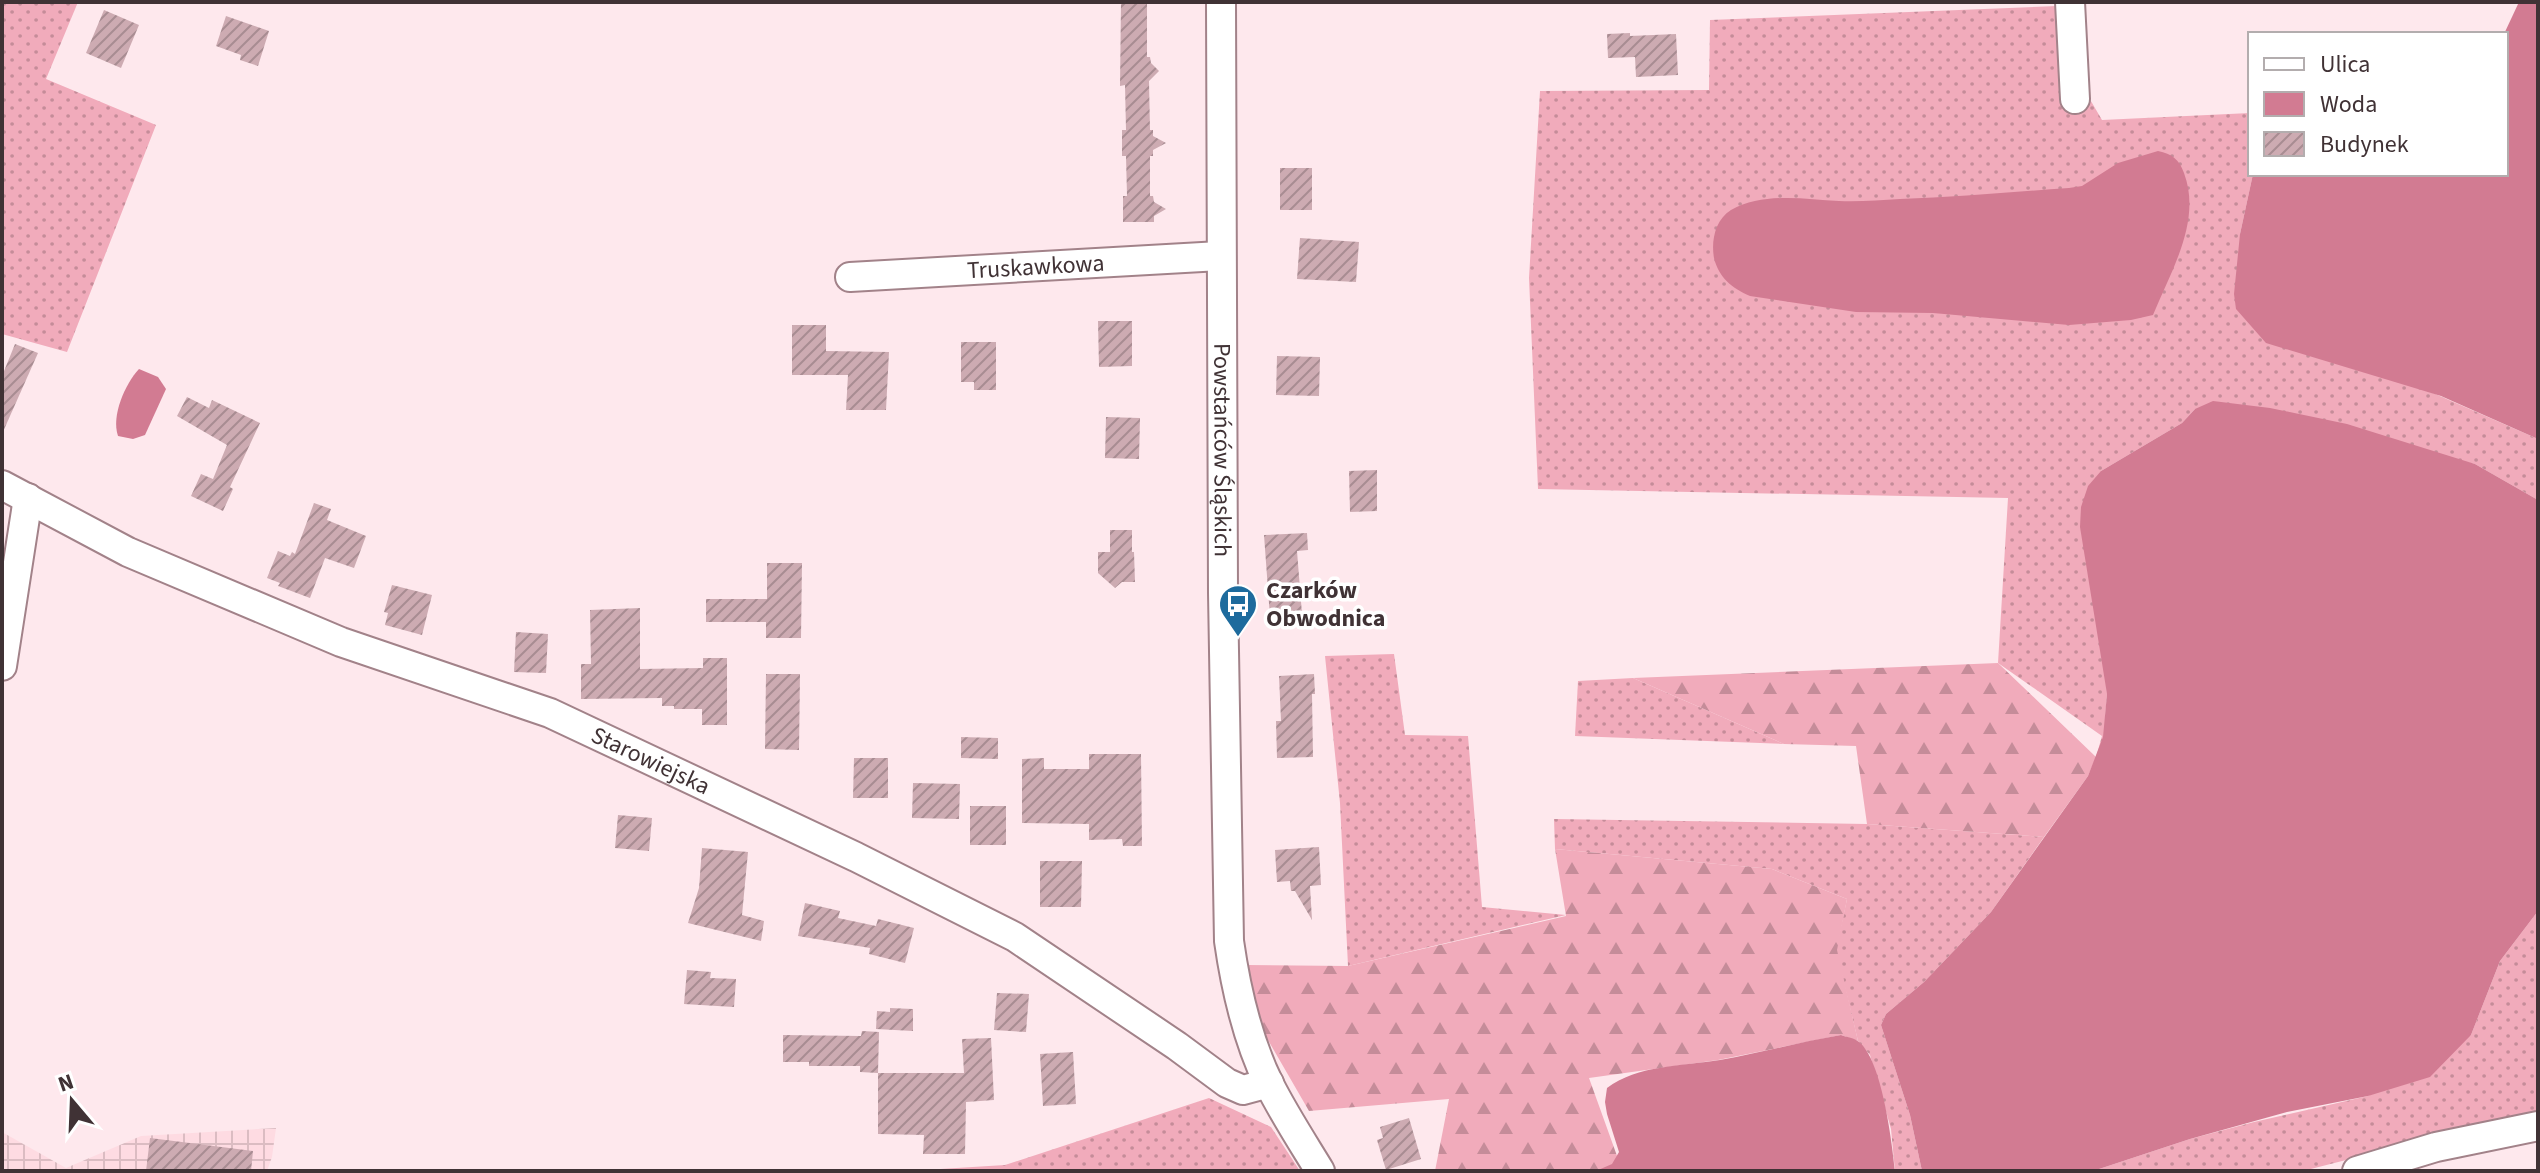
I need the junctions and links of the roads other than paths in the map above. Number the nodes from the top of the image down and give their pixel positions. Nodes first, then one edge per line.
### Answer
1 (1221, 2) edge
2 (2070, 2) edge
3 (2075, 99) dead end
4 (1220, 256) junction
5 (850, 277) dead end
6 (2, 485) edge
7 (28, 498) junction
8 (2, 666) edge
9 (1269, 1083) junction
10 (2538, 1126) edge
11 (1320, 1171) edge
12 (2357, 1171) edge

1 - 4 street, Powstańców Śląskich
2 - 3 street
4 - 5 street, Truskawkowa
4 - 9 street, Powstańców Śląskich
6 - 7 street, Starowiejska
7 - 8 street
7 - 9 street, Starowiejska
9 - 11 street, Powstańców Śląskich
10 - 12 street

